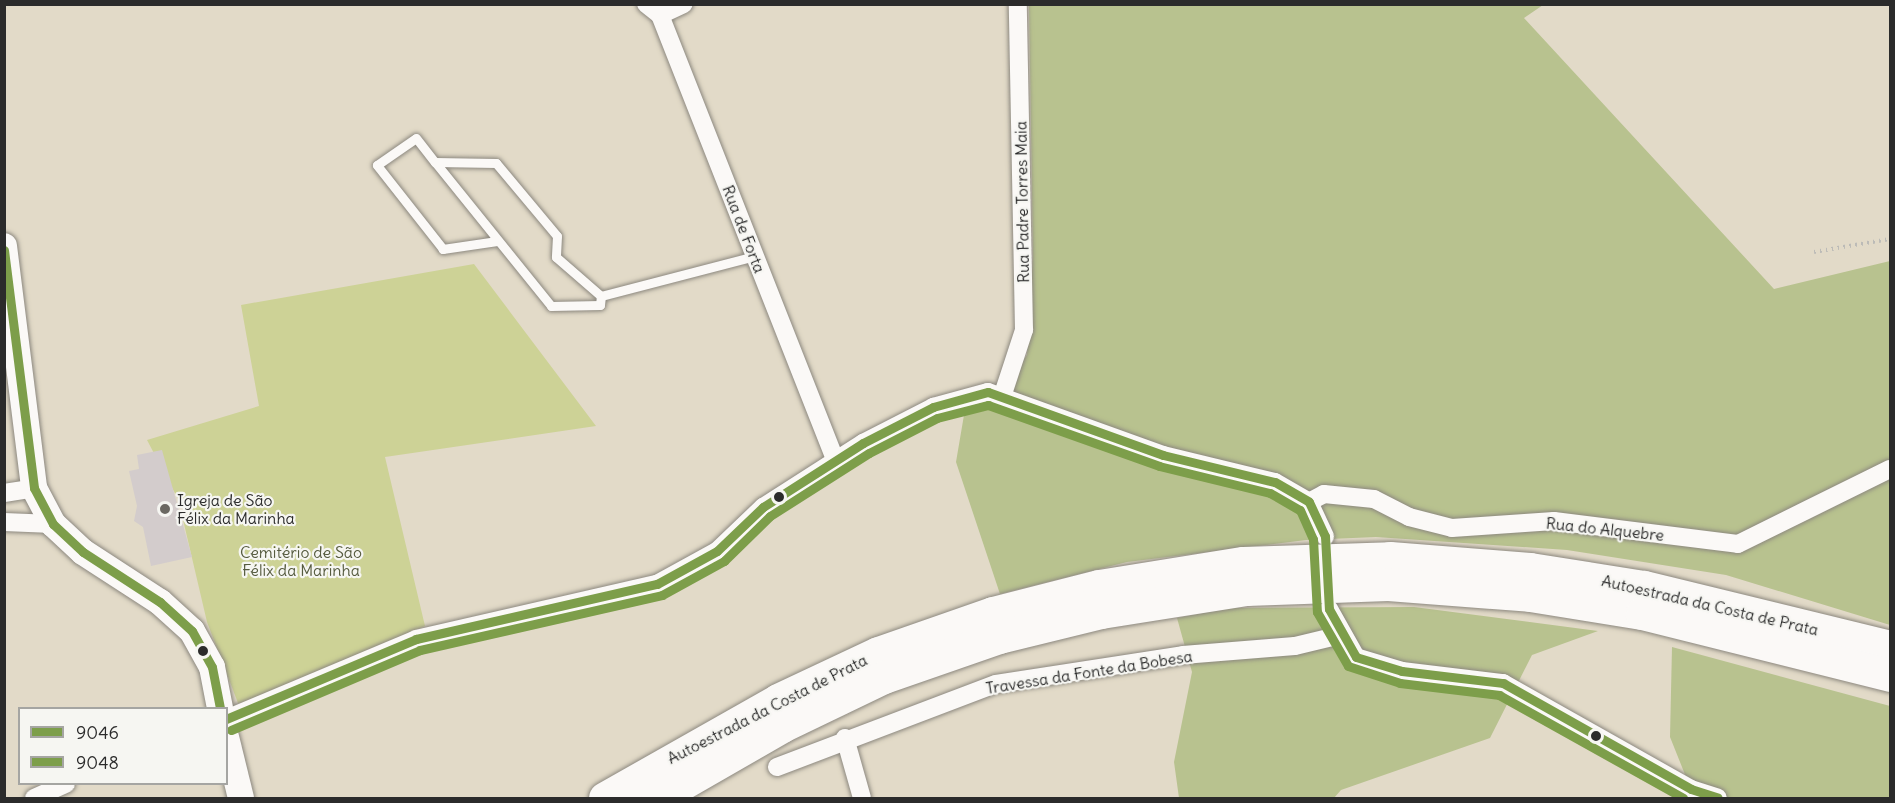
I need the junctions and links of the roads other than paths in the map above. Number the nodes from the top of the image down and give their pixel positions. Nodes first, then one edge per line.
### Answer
1 (684, 4) edge
2 (1018, 4) edge
3 (653, 10) edge
4 (435, 162) junction
5 (497, 241) junction
6 (4, 246) edge
7 (755, 256) junction
8 (601, 296) junction
9 (1002, 397) junction
10 (835, 459) junction
11 (1890, 469) edge
12 (34, 488) junction
13 (4, 493) edge
14 (1309, 502) junction
15 (4, 522) edge
16 (53, 524) junction
17 (1325, 536) dead end
18 (1329, 609) dead end
19 (1341, 635) junction
20 (1890, 647) edge
21 (1890, 675) edge
22 (220, 707) edge
23 (228, 718) edge
24 (845, 738) junction
25 (228, 745) edge
26 (777, 767) dead end
27 (62, 785) edge
28 (34, 798) edge
29 (241, 798) edge
30 (605, 798) edge
31 (657, 798) edge
32 (862, 798) edge
33 (1718, 798) edge

1 - 3 street
2 - 9 street, Rua Padre Torres Maia
3 - 7 street, Rua de Forta
4 - 5 lane
4 - 5 lane
4 - 8 lane
5 - 8 lane
6 - 12 main road
7 - 8 lane
7 - 10 street, Rua de Forta
9 - 10 street
9 - 14 street
10 - 23 street
11 - 14 street, Rua do Alquebre
12 - 13 street
12 - 16 main road
14 - 17 street
15 - 16 street
16 - 22 main road
18 - 19 street
19 - 24 street, Travessa da Fonte da Bobesa
19 - 33 street
20 - 30 highway, Autoestrada da Costa de Prata
21 - 31 highway, Autoestrada da Costa de Prata
24 - 26 street, Travessa da Fonte da Bobesa
24 - 32 street
25 - 29 main road
27 - 28 street

